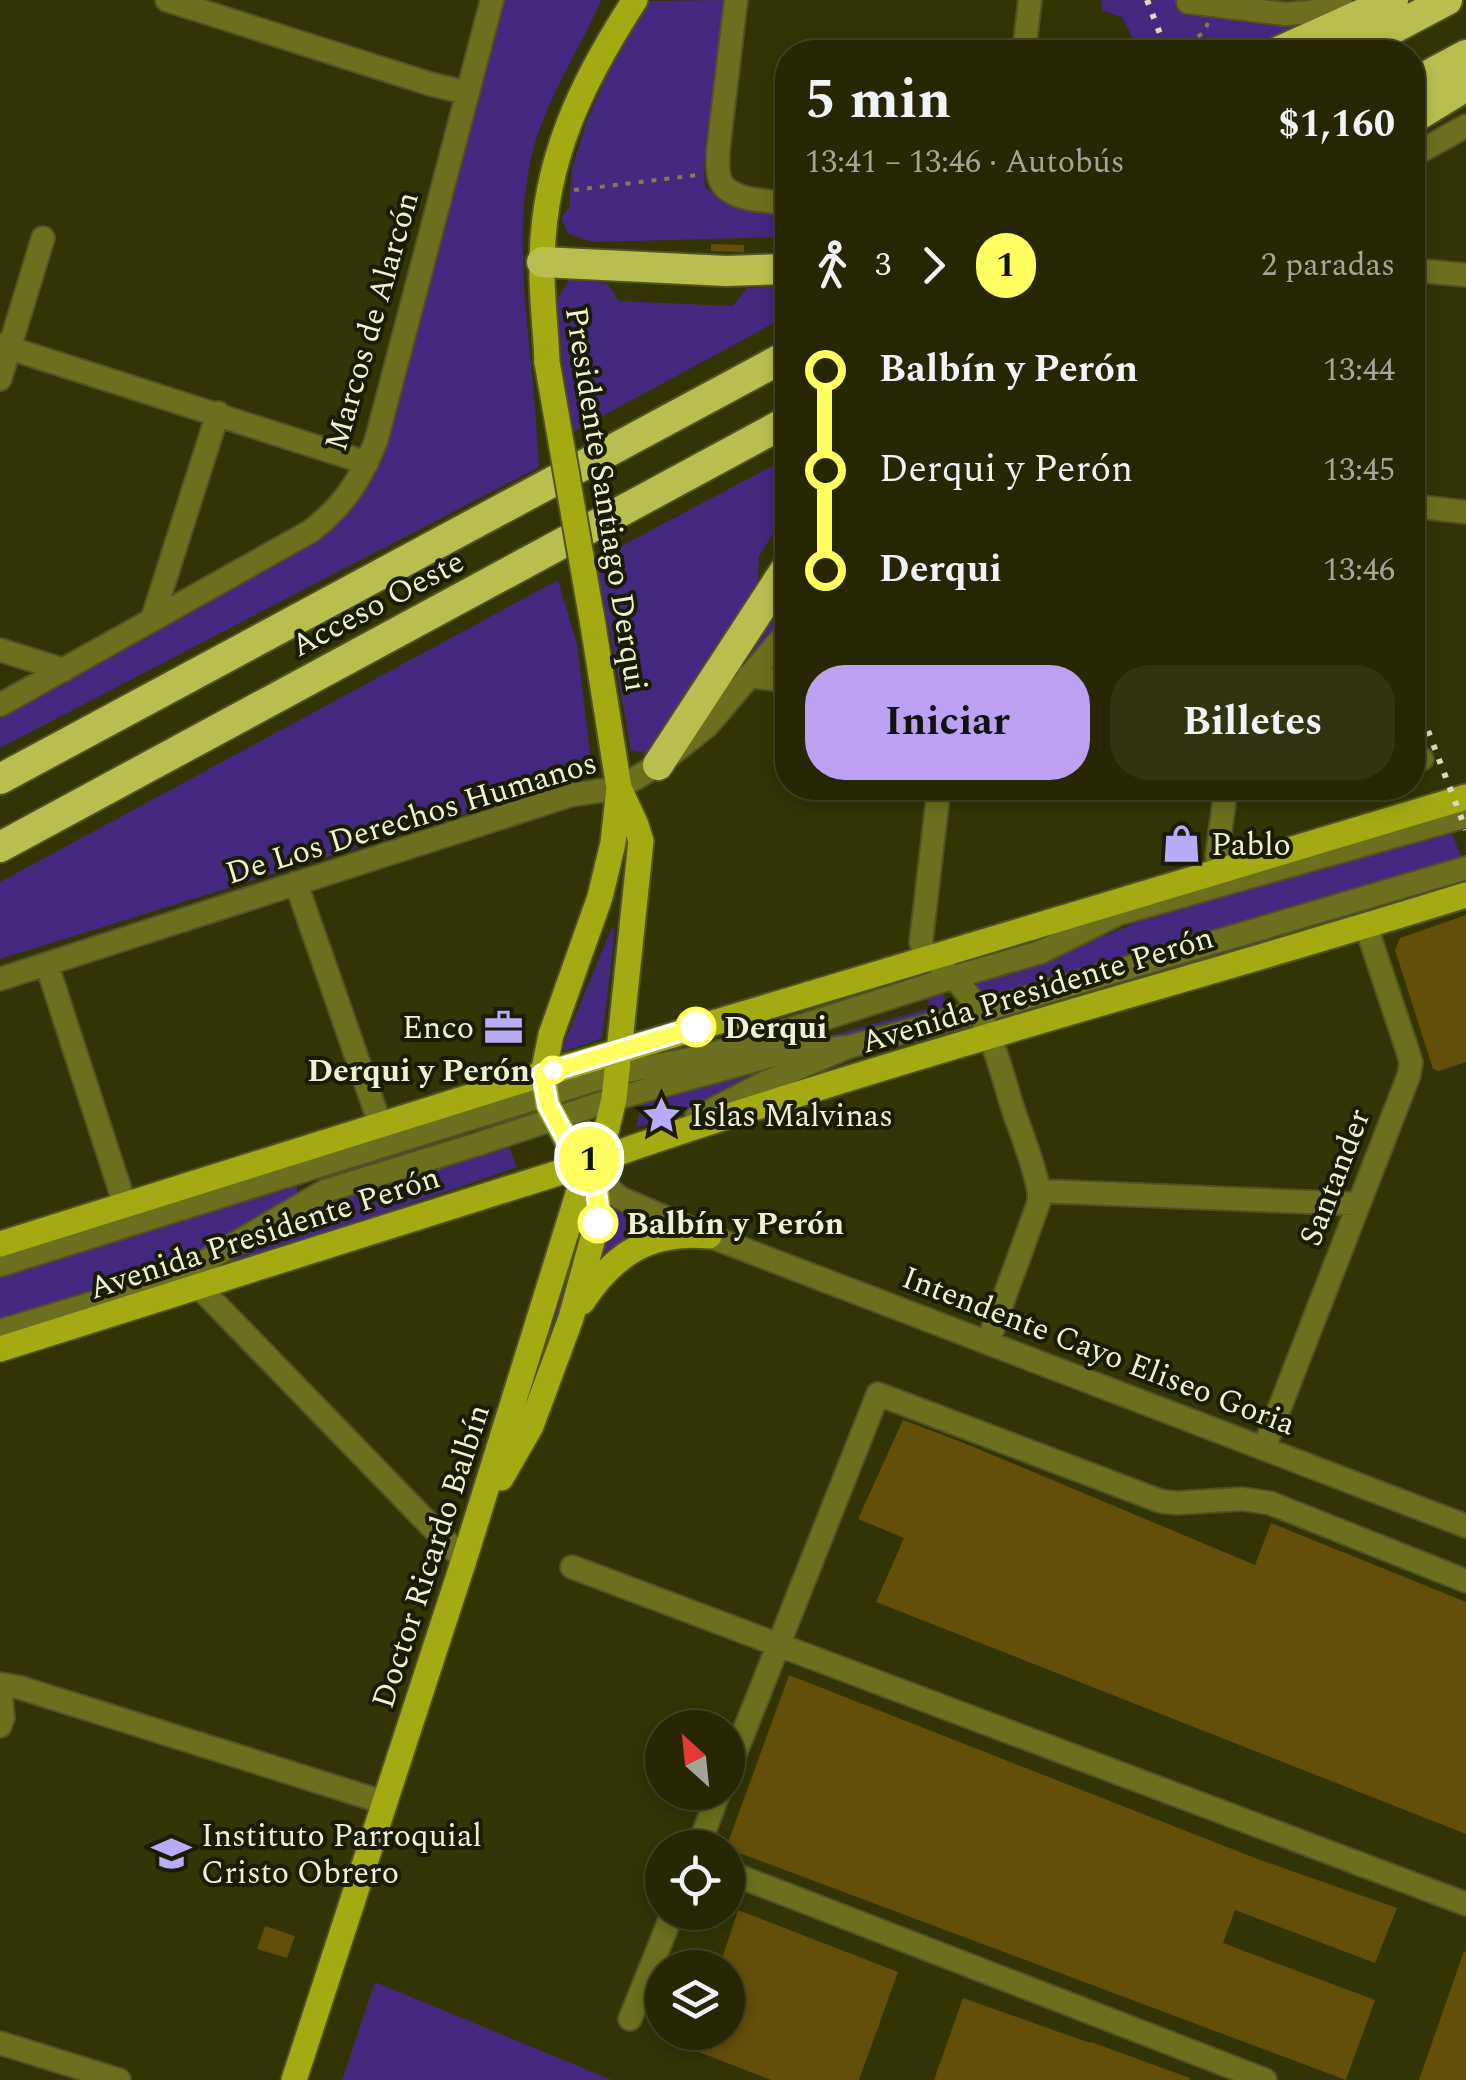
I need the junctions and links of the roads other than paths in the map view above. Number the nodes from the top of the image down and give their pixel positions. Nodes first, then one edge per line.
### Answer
1 (168, 0) edge
2 (492, 0) edge
3 (635, 0) edge
4 (736, 0) edge
5 (1030, 0) edge
6 (1341, 0) edge
7 (1392, 0) edge
8 (1446, 0) edge
9 (1188, 2) edge
10 (1312, 6) edge
11 (1025, 40) edge
12 (1304, 40) edge
13 (1371, 40) edge
14 (1466, 56) edge
15 (1425, 77) edge
16 (1466, 86) edge
17 (468, 93) junction
18 (1425, 111) edge
19 (1466, 126) edge
20 (1425, 149) edge
21 (775, 201) edge
22 (43, 238) dead end
23 (542, 262) junction
24 (775, 270) edge
25 (1425, 271) edge
26 (1466, 275) edge
27 (4, 346) edge
28 (775, 361) edge
29 (0, 378) edge
30 (218, 413) junction
31 (775, 427) edge
32 (367, 463) junction
33 (1425, 507) edge
34 (1466, 512) edge
35 (172, 557) junction
36 (775, 586) edge
37 (207, 590) junction
38 (152, 620) junction
39 (775, 646) edge
40 (0, 650) edge
41 (64, 670) junction
42 (748, 676) junction
43 (775, 679) edge
44 (0, 704) edge
45 (658, 765) junction
46 (0, 779) edge
47 (618, 788) junction
48 (1466, 797) edge
49 (938, 800) edge
50 (1225, 800) edge
51 (1466, 816) edge
52 (0, 847) edge
53 (1466, 868) edge
54 (1219, 872) junction
55 (296, 883) junction
56 (1466, 895) edge
57 (1114, 916) junction
58 (1366, 926) junction
59 (926, 959) junction
60 (47, 965) junction
61 (954, 976) junction
62 (0, 979) edge
63 (983, 1024) junction
64 (848, 1047) junction
65 (617, 1074) junction
66 (548, 1095) junction
67 (380, 1124) junction
68 (657, 1138) junction
69 (593, 1162) junction
70 (1039, 1191) junction
71 (125, 1204) junction
72 (1358, 1204) junction
73 (709, 1236) junction
74 (0, 1244) edge
75 (0, 1265) edge
76 (200, 1288) junction
77 (571, 1318) junction
78 (0, 1331) edge
79 (988, 1342) junction
80 (0, 1349) edge
81 (1264, 1448) junction
82 (477, 1519) junction
83 (1466, 1526) edge
84 (464, 1560) junction
85 (572, 1567) dead end
86 (1466, 1581) edge
87 (777, 1644) junction
88 (0, 1685) edge
89 (0, 1726) edge
90 (745, 1728) edge
91 (383, 1802) junction
92 (745, 1879) edge
93 (1466, 1904) edge
94 (665, 1930) edge
95 (630, 2019) dead end
96 (0, 2043) edge
97 (118, 2080) edge
98 (294, 2080) edge
99 (1265, 2080) edge

1 - 17 street
2 - 17 street, Marcos de Alarcón
3 - 23 main road, Presidente Santiago Derqui
4 - 21 street
5 - 11 street
6 - 10 street
7 - 12 highway
8 - 13 highway
9 - 10 street
14 - 15 highway
16 - 18 highway
17 - 32 street, Marcos de Alarcón
19 - 20 street
22 - 27 street
23 - 24 highway
23 - 47 main road, Presidente Santiago Derqui, bridge
25 - 26 street
27 - 29 street
27 - 30 street
28 - 46 highway, Acceso Oeste
30 - 32 street
30 - 35 street
31 - 52 highway, Acceso Oeste
32 - 37 street, Marcos de Alarcón
33 - 34 street
35 - 37 street
35 - 38 street
36 - 45 highway
37 - 38 street, Marcos de Alarcón
38 - 41 street, Marcos de Alarcón
39 - 42 street, De Los Derechos Humanos
40 - 41 street
41 - 44 street, Marcos de Alarcón
42 - 43 street
42 - 45 street, De Los Derechos Humanos
45 - 47 street, De Los Derechos Humanos
47 - 55 street, De Los Derechos Humanos
47 - 65 main road, Presidente Santiago Derqui
47 - 66 main road, Presidente Santiago Derqui
48 - 54 main road, Avenida Presidente Perón
49 - 59 street
50 - 54 street
51 - 57 street
53 - 63 street
54 - 59 main road, Avenida Presidente Perón
55 - 60 street, De Los Derechos Humanos
55 - 67 street
56 - 58 main road, Avenida Presidente Perón
57 - 59 street
57 - 61 street
58 - 63 main road, Avenida Presidente Perón
58 - 72 street, Santander
59 - 61 street
59 - 65 main road, Avenida Presidente Perón
60 - 62 street, De Los Derechos Humanos
60 - 71 street
61 - 63 street
61 - 65 street
63 - 64 street
63 - 68 main road, Avenida Presidente Perón
63 - 70 street
64 - 65 street
64 - 68 street
65 - 66 main road, Avenida Presidente Perón
65 - 66 street
65 - 69 main road, Doctor Ricardo Balbín
66 - 67 main road, Avenida Presidente Perón
66 - 69 main road
66 - 75 street
66 - 78 street
67 - 71 main road, Avenida Presidente Perón
68 - 69 main road, Avenida Presidente Perón
69 - 73 street, Intendente Cayo Eliseo Goria
69 - 76 main road, Avenida Presidente Perón
69 - 77 main road
69 - 82 main road, Doctor Ricardo Balbín
70 - 72 street
70 - 79 street
71 - 74 main road, Avenida Presidente Perón
72 - 81 street, Santander
73 - 77 main road
73 - 79 street, Intendente Cayo Eliseo Goria
76 - 80 main road, Avenida Presidente Perón
76 - 84 street
77 - 82 main road
79 - 81 street, Intendente Cayo Eliseo Goria
81 - 83 street, Intendente Cayo Eliseo Goria
82 - 84 main road, Doctor Ricardo Balbín
84 - 91 main road, Doctor Ricardo Balbín
85 - 87 street
86 - 87 street
87 - 90 street
87 - 93 street
88 - 89 street
88 - 91 street
91 - 98 main road, Doctor Ricardo Balbín
92 - 99 street
94 - 95 street
96 - 97 street

